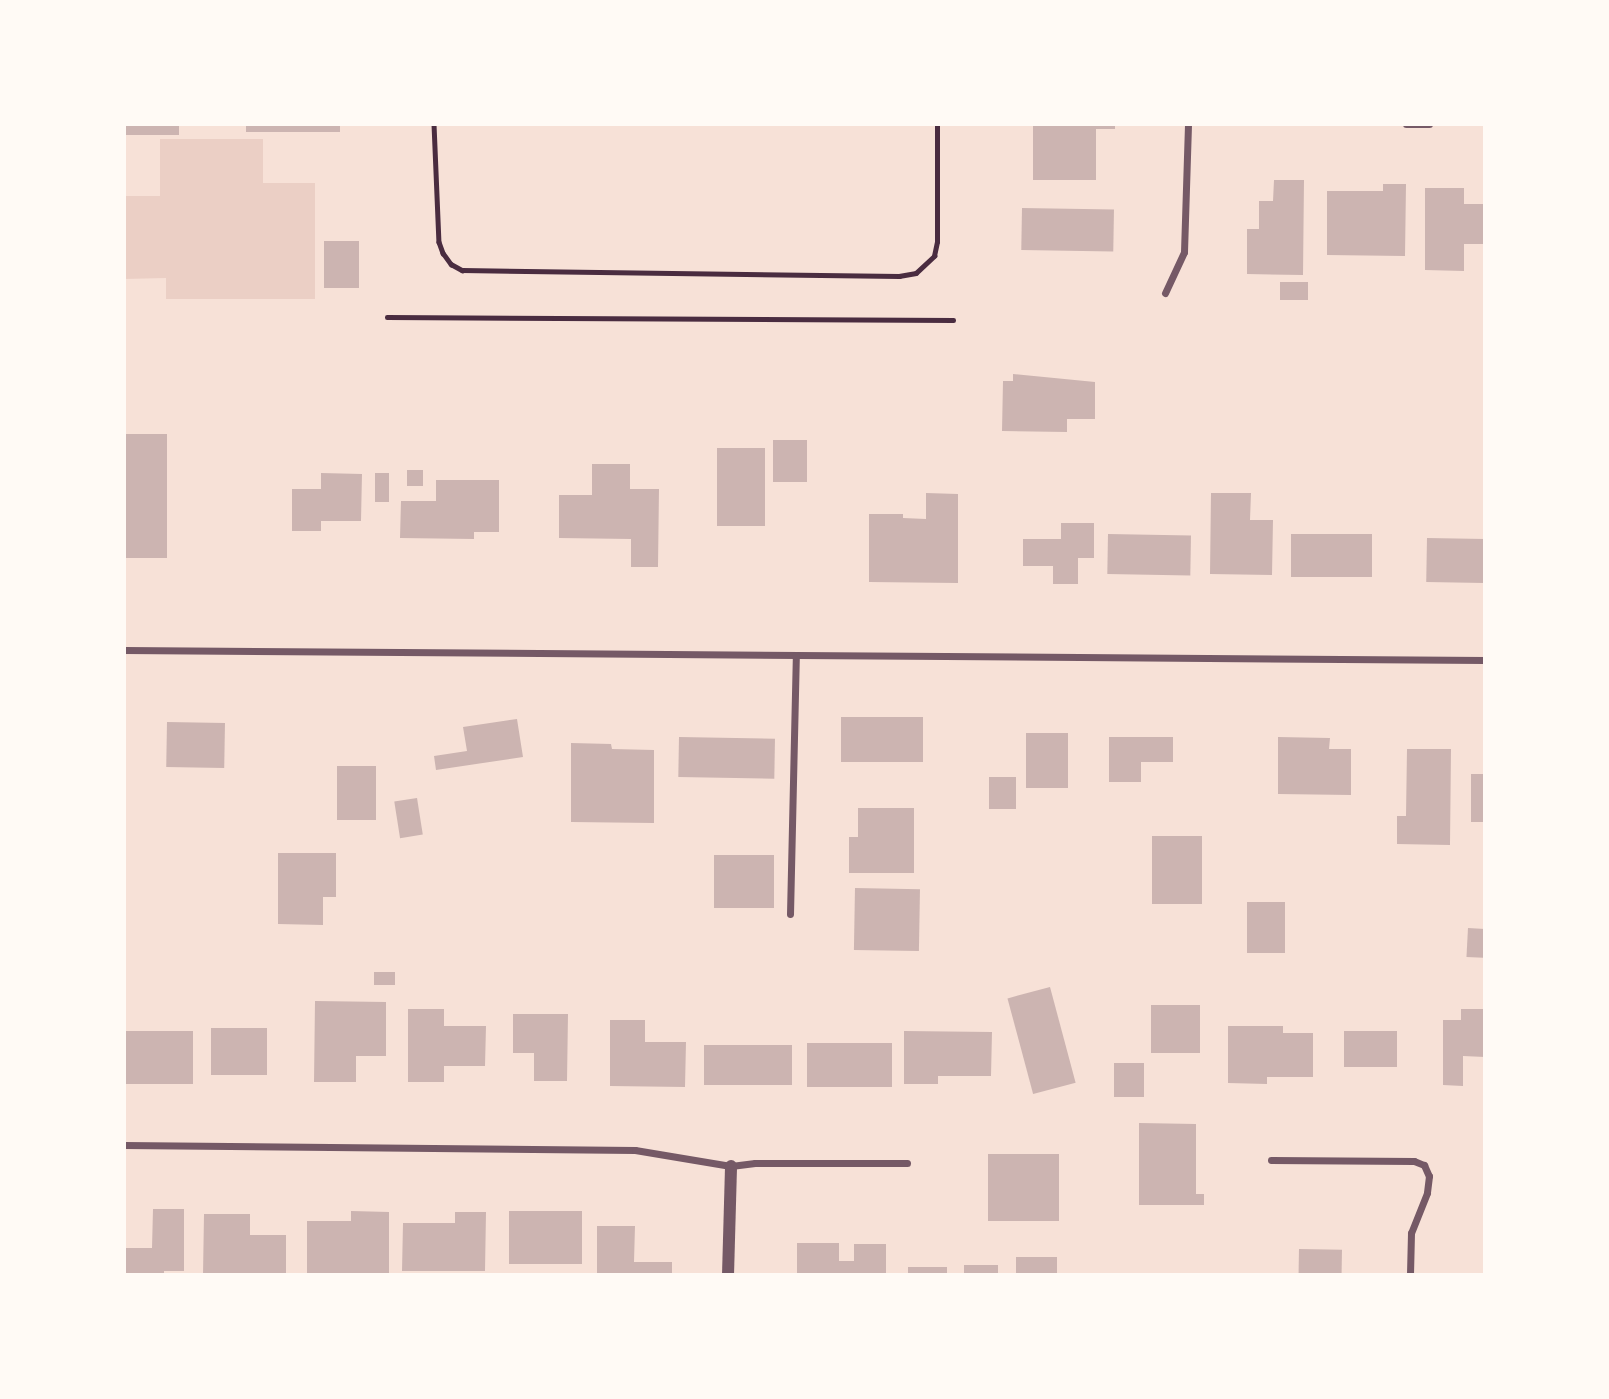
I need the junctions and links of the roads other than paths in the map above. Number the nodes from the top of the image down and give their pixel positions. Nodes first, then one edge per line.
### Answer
1 (1188, 124) edge
2 (1406, 124) edge
3 (1429, 124) edge
4 (1166, 293) dead end
5 (124, 650) edge
6 (796, 655) junction
7 (1485, 660) edge
8 (790, 914) dead end
9 (124, 1146) edge
10 (1271, 1160) dead end
11 (907, 1163) dead end
12 (730, 1166) junction
13 (728, 1275) edge
14 (1410, 1275) edge

1 - 4 street
2 - 3 street
5 - 6 street
6 - 7 street
6 - 8 street
9 - 12 street
10 - 14 street
11 - 12 street
12 - 13 street

